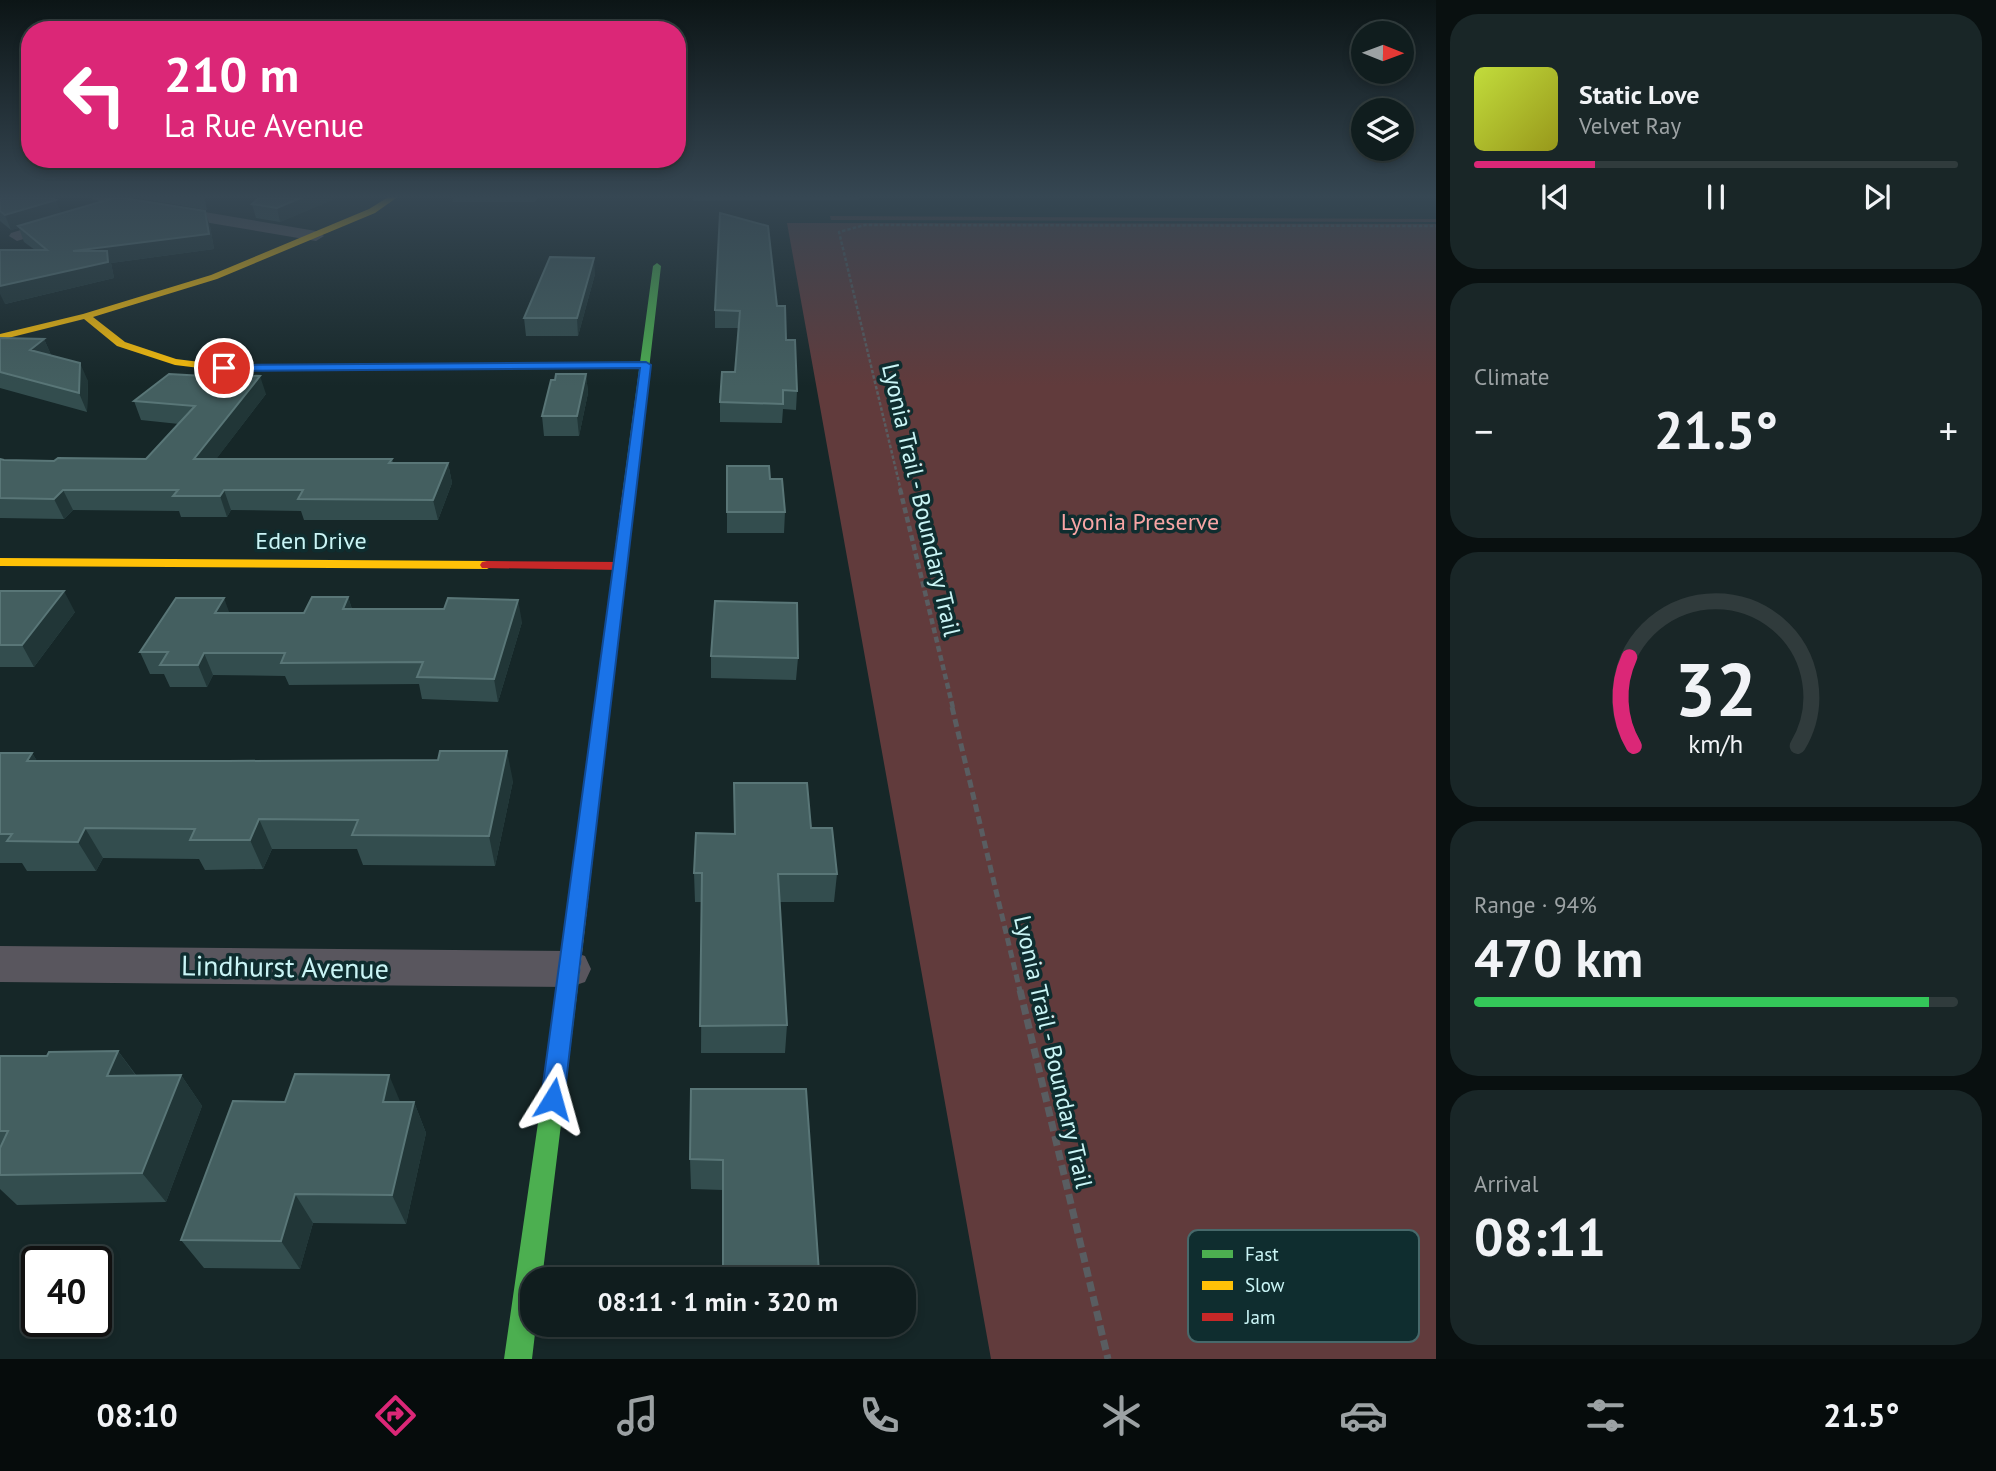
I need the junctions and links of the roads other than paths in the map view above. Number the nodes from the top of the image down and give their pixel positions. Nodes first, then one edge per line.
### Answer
1 (258, 259) edge
2 (657, 266) dead end
3 (86, 316) junction
4 (0, 337) edge
5 (646, 365) junction
6 (0, 562) edge
7 (621, 566) junction
8 (0, 964) edge
9 (570, 969) junction
10 (518, 1359) edge

1 - 3 street
2 - 5 street
3 - 4 street
3 - 5 street
5 - 7 street
6 - 7 street, Eden Drive
7 - 9 street
8 - 9 street, Lindhurst Avenue
9 - 10 street

